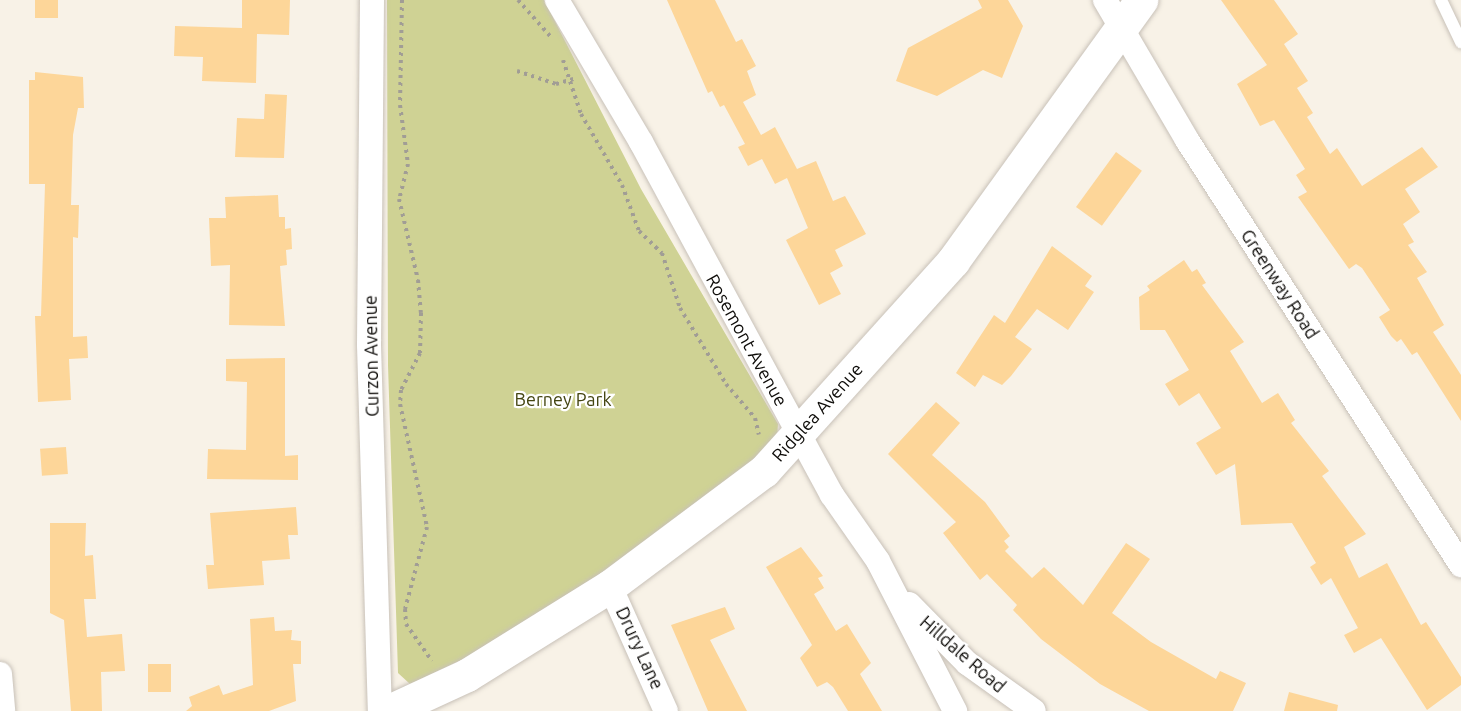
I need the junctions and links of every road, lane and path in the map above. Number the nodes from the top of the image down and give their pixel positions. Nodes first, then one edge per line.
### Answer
1 (372, 0) edge
2 (402, 0) edge
3 (518, 0) edge
4 (557, 0) edge
5 (1105, 0) edge
6 (1141, 0) edge
7 (1441, 0) edge
8 (1120, 29) junction
9 (555, 42) dead end
10 (1461, 42) edge
11 (559, 52) dead end
12 (596, 66) junction
13 (517, 71) dead end
14 (572, 79) junction
15 (798, 434) junction
16 (761, 444) dead end
17 (878, 561) junction
18 (1461, 565) edge
19 (610, 586) junction
20 (435, 665) dead end
21 (0, 674) edge
22 (3, 711) edge
23 (380, 711) edge
24 (389, 711) edge
25 (666, 711) edge
26 (955, 711) edge
27 (1034, 711) edge

1 - 23 street, Curzon Avenue
2 - 20 path
3 - 9 path
4 - 12 street, Rosemont Avenue
5 - 8 street, Greenway Road
6 - 8 street, Ridglea Avenue
7 - 10 lane
8 - 15 street, Ridglea Avenue
8 - 18 street, Greenway Road
11 - 14 path
12 - 14 path
12 - 15 street, Rosemont Avenue
13 - 14 path
14 - 16 path
15 - 17 street, Rosemont Avenue
15 - 19 street, Ridglea Avenue
17 - 26 street, Rosemont Avenue
17 - 27 street, Hilldale Road
19 - 24 street, Ridglea Avenue
19 - 25 street, Drury Lane
21 - 22 street

